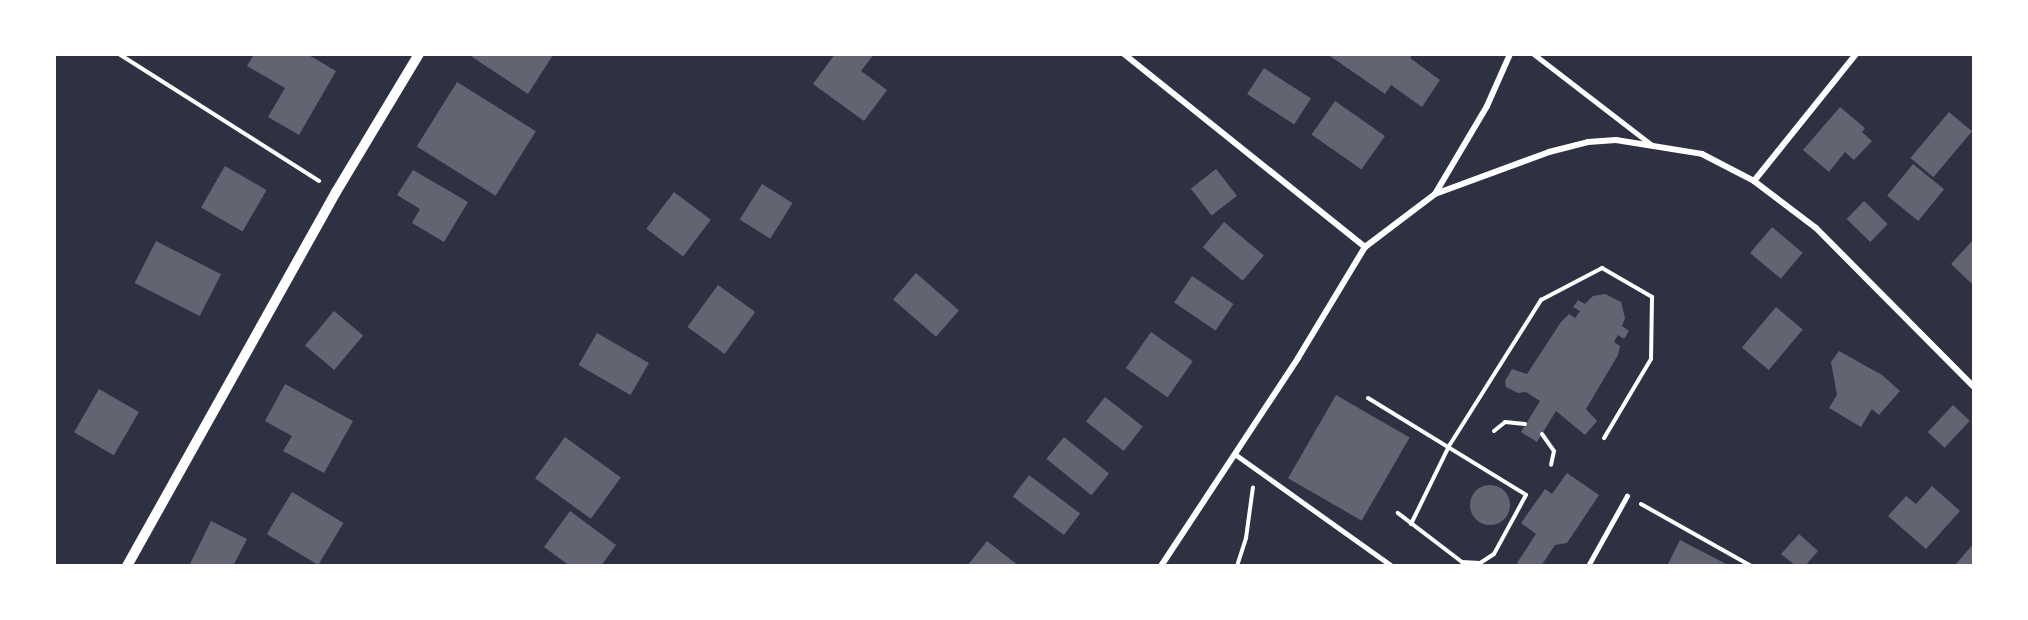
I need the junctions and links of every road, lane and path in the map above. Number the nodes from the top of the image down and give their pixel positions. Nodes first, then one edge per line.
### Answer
1 (119, 54) edge
2 (419, 54) edge
3 (1124, 54) edge
4 (1510, 54) edge
5 (1534, 54) edge
6 (1856, 54) edge
7 (1652, 145) junction
8 (1754, 181) junction
9 (336, 192) junction
10 (1435, 194) junction
11 (1365, 247) junction
12 (1974, 387) edge
13 (1368, 398) dead end
14 (1525, 424) dead end
15 (1494, 431) dead end
16 (1542, 434) dead end
17 (1604, 438) dead end
18 (1449, 446) junction
19 (1235, 454) junction
20 (1551, 465) dead end
21 (1256, 469) junction
22 (1627, 496) joint
23 (1398, 513) dead end
24 (1411, 524) junction
25 (127, 566) edge
26 (1161, 566) edge
27 (1237, 566) edge
28 (1392, 566) edge
29 (1588, 566) edge
30 (1751, 566) edge

1 - 9 path
2 - 9 street
3 - 11 street
4 - 10 street
5 - 7 lane
6 - 8 street
7 - 8 street
7 - 10 street
8 - 12 street
9 - 25 street
10 - 11 street
11 - 19 street
13 - 18 path
14 - 15 path
16 - 20 path
17 - 18 path
18 - 24 path
18 - 24 path
19 - 21 lane
19 - 26 street
21 - 27 path
21 - 28 lane
22 - 29 lane
22 - 30 path
23 - 24 path

